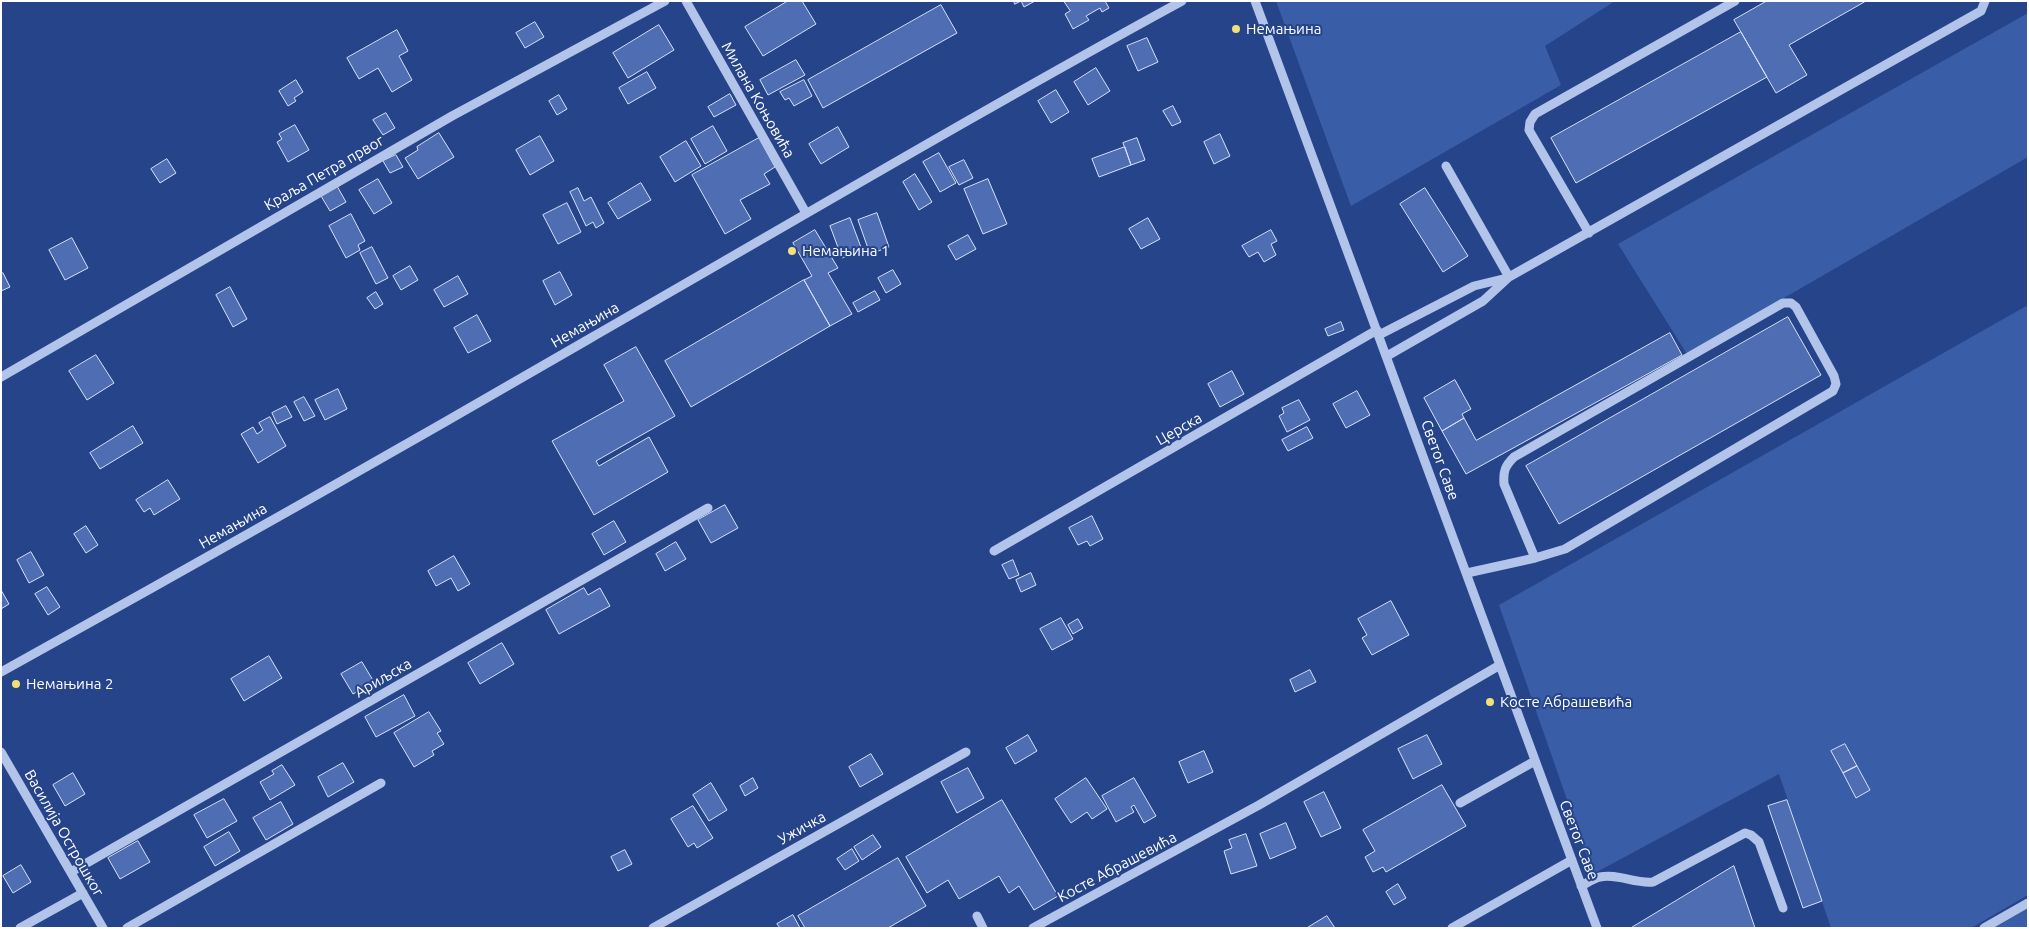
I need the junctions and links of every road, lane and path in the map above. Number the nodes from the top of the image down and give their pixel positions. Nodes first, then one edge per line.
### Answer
1 (665, 1) edge
2 (686, 1) edge
3 (1182, 1) edge
4 (1255, 1) edge
5 (1735, 1) edge
6 (1985, 1) edge
7 (1446, 166) dead end
8 (806, 213) junction
9 (1589, 233) junction
10 (1509, 277) junction
11 (1378, 333) junction
12 (1387, 356) junction
13 (1, 377) edge
14 (708, 508) dead end
15 (994, 550) dead end
16 (1535, 558) junction
17 (1467, 573) junction
18 (1500, 665) junction
19 (1, 672) edge
20 (1, 752) edge
21 (966, 752) dead end
22 (1535, 761) junction
23 (381, 783) dead end
24 (1460, 804) dead end
25 (1572, 860) junction
26 (71, 872) junction
27 (1582, 886) junction
28 (83, 893) junction
29 (2028, 903) edge
30 (1783, 908) dead end
31 (977, 916) dead end
32 (20, 928) edge
33 (104, 928) edge
34 (127, 928) edge
35 (653, 928) edge
36 (983, 928) edge
37 (1033, 928) edge
38 (1452, 928) edge
39 (1597, 928) edge
40 (1984, 928) edge

1 - 13 street, Краља Петра првог
2 - 8 street, Милана Коњовића
3 - 8 street, Немањина
4 - 11 street, Светог Саве
5 - 9 street
6 - 9 street
7 - 10 street
8 - 19 street, Немањина
9 - 10 street
10 - 11 street, Церска
10 - 12 street
11 - 12 street, Светог Саве
11 - 15 street, Церска
12 - 17 street, Светог Саве
14 - 26 street, Ариљска
16 - 16 street
16 - 17 street
17 - 18 street, Светог Саве
18 - 22 street, Светог Саве
18 - 37 street, Косте Абрашевића
20 - 26 street, Василија Острошког
21 - 35 street, Ужичка
22 - 24 street
22 - 25 street, Светог Саве
23 - 34 street
25 - 27 street, Светог Саве
25 - 38 street
26 - 28 street, Василија Острошког
27 - 30 street
27 - 39 street, Светог Саве
28 - 32 street
28 - 33 street, Василија Острошког
29 - 40 street
31 - 36 street

